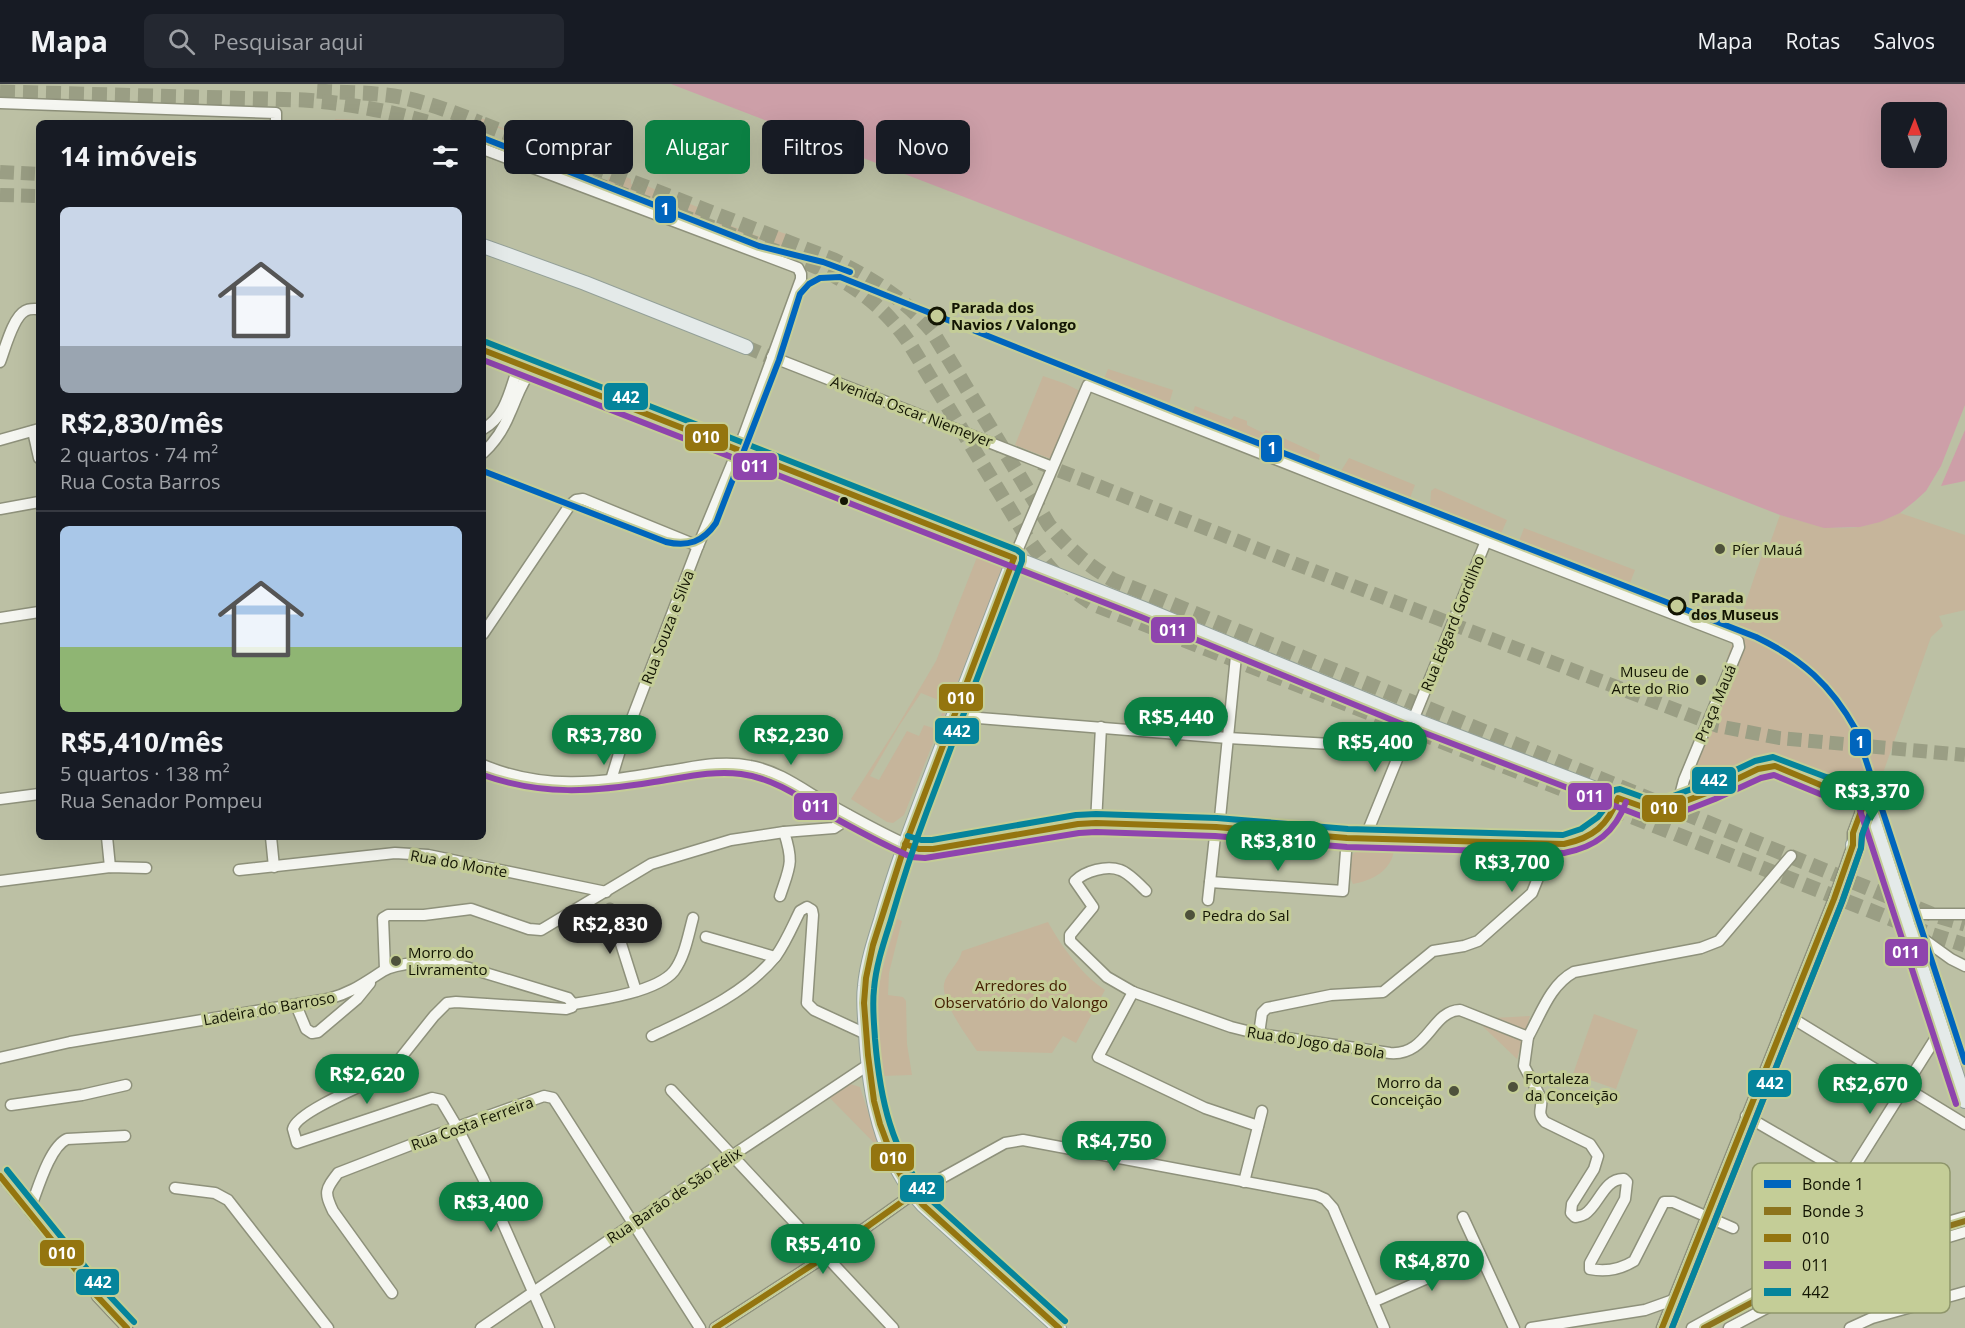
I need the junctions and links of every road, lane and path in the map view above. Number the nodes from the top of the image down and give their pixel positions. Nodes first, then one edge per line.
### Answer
1 (0, 103) edge
2 (276, 120) edge
3 (486, 150) edge
4 (486, 247) edge
5 (36, 309) edge
6 (746, 347) tunnel mouth
7 (486, 351) edge
8 (772, 357) junction
9 (0, 362) edge
10 (526, 367) junction
11 (486, 427) edge
12 (36, 430) edge
13 (0, 440) edge
14 (486, 449) edge
15 (738, 450) junction
16 (1052, 467) junction
17 (36, 503) edge
18 (0, 509) edge
19 (1486, 541) junction
20 (698, 546) junction
21 (1014, 558) junction
22 (36, 612) edge
23 (0, 618) edge
24 (486, 630) edge
25 (1237, 646) junction
26 (954, 716) junction
27 (1413, 719) junction
28 (1101, 727) junction
29 (1228, 738) junction
30 (1400, 748) junction
31 (486, 766) edge
32 (611, 780) junction
33 (36, 795) edge
34 (1618, 798) junction
35 (1866, 798) junction
36 (0, 799) edge
37 (1678, 803) junction
38 (848, 815) junction
39 (1096, 823) junction
40 (1217, 828) junction
41 (784, 832) junction
42 (1347, 838) junction
43 (1365, 838) junction
44 (107, 840) edge
45 (271, 840) edge
46 (905, 844) junction
47 (1542, 844) junction
48 (1853, 845) junction
49 (1883, 848) junction
50 (1791, 856) dead end
51 (110, 867) junction
52 (274, 867) junction
53 (146, 868) dead end
54 (239, 870) dead end
55 (0, 881) edge
56 (1210, 882) junction
57 (606, 891) junction
58 (1146, 891) dead end
59 (780, 896) dead end
60 (1208, 900) dead end
61 (610, 909) dead end
62 (1903, 912) junction
63 (1965, 914) edge
64 (693, 918) dead end
65 (1908, 927) junction
66 (706, 937) dead end
67 (775, 957) junction
68 (1965, 966) edge
69 (385, 969) junction
70 (374, 979) junction
71 (636, 991) junction
72 (1133, 992) junction
73 (573, 1004) junction
74 (296, 1005) junction
75 (1788, 1015) junction
76 (1942, 1028) junction
77 (866, 1034) junction
78 (1259, 1034) junction
79 (652, 1036) dead end
80 (1528, 1037) junction
81 (0, 1058) edge
82 (868, 1065) junction
83 (126, 1085) dead end
84 (1905, 1086) junction
85 (671, 1090) dead end
86 (1965, 1101) edge
87 (11, 1105) dead end
88 (1262, 1111) dead end
89 (1746, 1116) junction
90 (1965, 1124) edge
91 (1258, 1126) junction
92 (457, 1127) junction
93 (124, 1136) dead end
94 (733, 1155) junction
95 (1829, 1163) edge
96 (1857, 1163) edge
97 (1244, 1182) junction
98 (175, 1188) dead end
99 (914, 1194) junction
100 (30, 1209) dead end
101 (1965, 1216) edge
102 (1463, 1217) dead end
103 (1706, 1217) junction
104 (1950, 1221) edge
105 (633, 1223) junction
106 (1733, 1228) dead end
107 (1965, 1232) edge
108 (1950, 1237) edge
109 (1480, 1255) junction
110 (826, 1256) junction
111 (1965, 1292) edge
112 (392, 1293) dead end
113 (533, 1293) junction
114 (1752, 1295) edge
115 (97, 1296) tunnel mouth
116 (1950, 1296) edge
117 (1672, 1300) junction
118 (1373, 1302) junction
119 (1757, 1313) edge
120 (1890, 1313) edge
121 (1663, 1325) edge
122 (1858, 1326) edge
123 (127, 1328) edge
124 (328, 1328) edge
125 (481, 1328) edge
126 (549, 1328) edge
127 (700, 1328) edge
128 (715, 1328) edge
129 (893, 1328) edge
130 (1059, 1328) edge
131 (1384, 1328) edge
132 (1514, 1328) edge
133 (1531, 1328) edge
134 (1675, 1328) edge
135 (1692, 1328) edge
136 (1729, 1328) edge

1 - 2 street
3 - 8 street, Rua Souza e Silva
4 - 6 main road
5 - 9 street
7 - 10 main road
8 - 15 street, Rua Souza e Silva
8 - 16 street, Avenida Oscar Niemeyer
10 - 11 street
10 - 14 street
10 - 15 main road
12 - 13 street
15 - 20 street, Rua Souza e Silva
15 - 21 main road
16 - 19 street
16 - 21 street
17 - 18 street
19 - 27 street, Rua Edgard Gordilho
19 - 37 street, Praça Mauá
20 - 24 street
20 - 32 street, Rua Souza e Silva
21 - 25 main road
21 - 26 main road
22 - 23 street
25 - 27 main road
25 - 29 street
26 - 28 street
26 - 46 main road
27 - 30 street, Rua Edgard Gordilho
27 - 34 main road
28 - 29 street
28 - 39 street
29 - 30 street
29 - 40 street
30 - 43 street, Rua Edgard Gordilho
31 - 32 street
32 - 38 street
33 - 36 street
34 - 37 main road
34 - 47 main road
35 - 37 main road
35 - 48 street
35 - 49 main road
38 - 41 street
38 - 46 street
39 - 40 main road
39 - 46 main road
40 - 42 main road
40 - 56 street
41 - 57 street
41 - 59 street
42 - 43 main road
42 - 56 street
43 - 47 main road
44 - 51 street
45 - 52 street
46 - 77 main road
47 - 78 street
48 - 49 main road
48 - 75 street
49 - 62 main road
50 - 80 street
51 - 53 street
51 - 55 street
52 - 54 street, Rua do Monte
52 - 57 street, Rua do Monte
56 - 60 street
57 - 69 street
58 - 72 street, Rua do Jogo da Bola
61 - 71 street
62 - 63 street
62 - 65 main road
64 - 71 street
65 - 68 street
65 - 76 main road
66 - 67 street
67 - 77 street
67 - 79 street
69 - 70 street, Ladeira do Barroso
69 - 73 street
70 - 74 street, Ladeira do Barroso
70 - 74 street
71 - 73 street
72 - 78 street, Rua do Jogo da Bola
72 - 91 street
73 - 92 street
74 - 81 street, Ladeira do Barroso
75 - 84 street
75 - 89 street
76 - 84 street
76 - 86 main road
77 - 82 main road
78 - 80 street, Rua do Jogo da Bola
80 - 103 street
82 - 94 street, Rua Barão de São Félix
82 - 99 main road
83 - 87 street
84 - 90 street
84 - 96 street
85 - 94 street
88 - 91 street
89 - 95 street
89 - 103 street
91 - 97 street
92 - 105 street, Rua Costa Ferreira
92 - 112 street, Rua Costa Ferreira
92 - 113 street
93 - 100 street
94 - 105 street, Rua Barão de São Félix
94 - 110 street
97 - 99 street
97 - 118 street
98 - 124 street
99 - 110 street
99 - 130 main road
101 - 104 street
102 - 109 street
103 - 106 street
103 - 117 street
105 - 113 street, Rua Barão de São Félix
105 - 127 street, Rua Costa Ferreira
107 - 108 street
109 - 118 street
109 - 132 street
110 - 128 street
110 - 129 street
111 - 116 street
113 - 125 street, Rua Barão de São Félix
113 - 126 street
114 - 135 street
115 - 123 street
117 - 121 street
117 - 133 street
118 - 131 street
119 - 136 street
120 - 122 street
121 - 134 street

